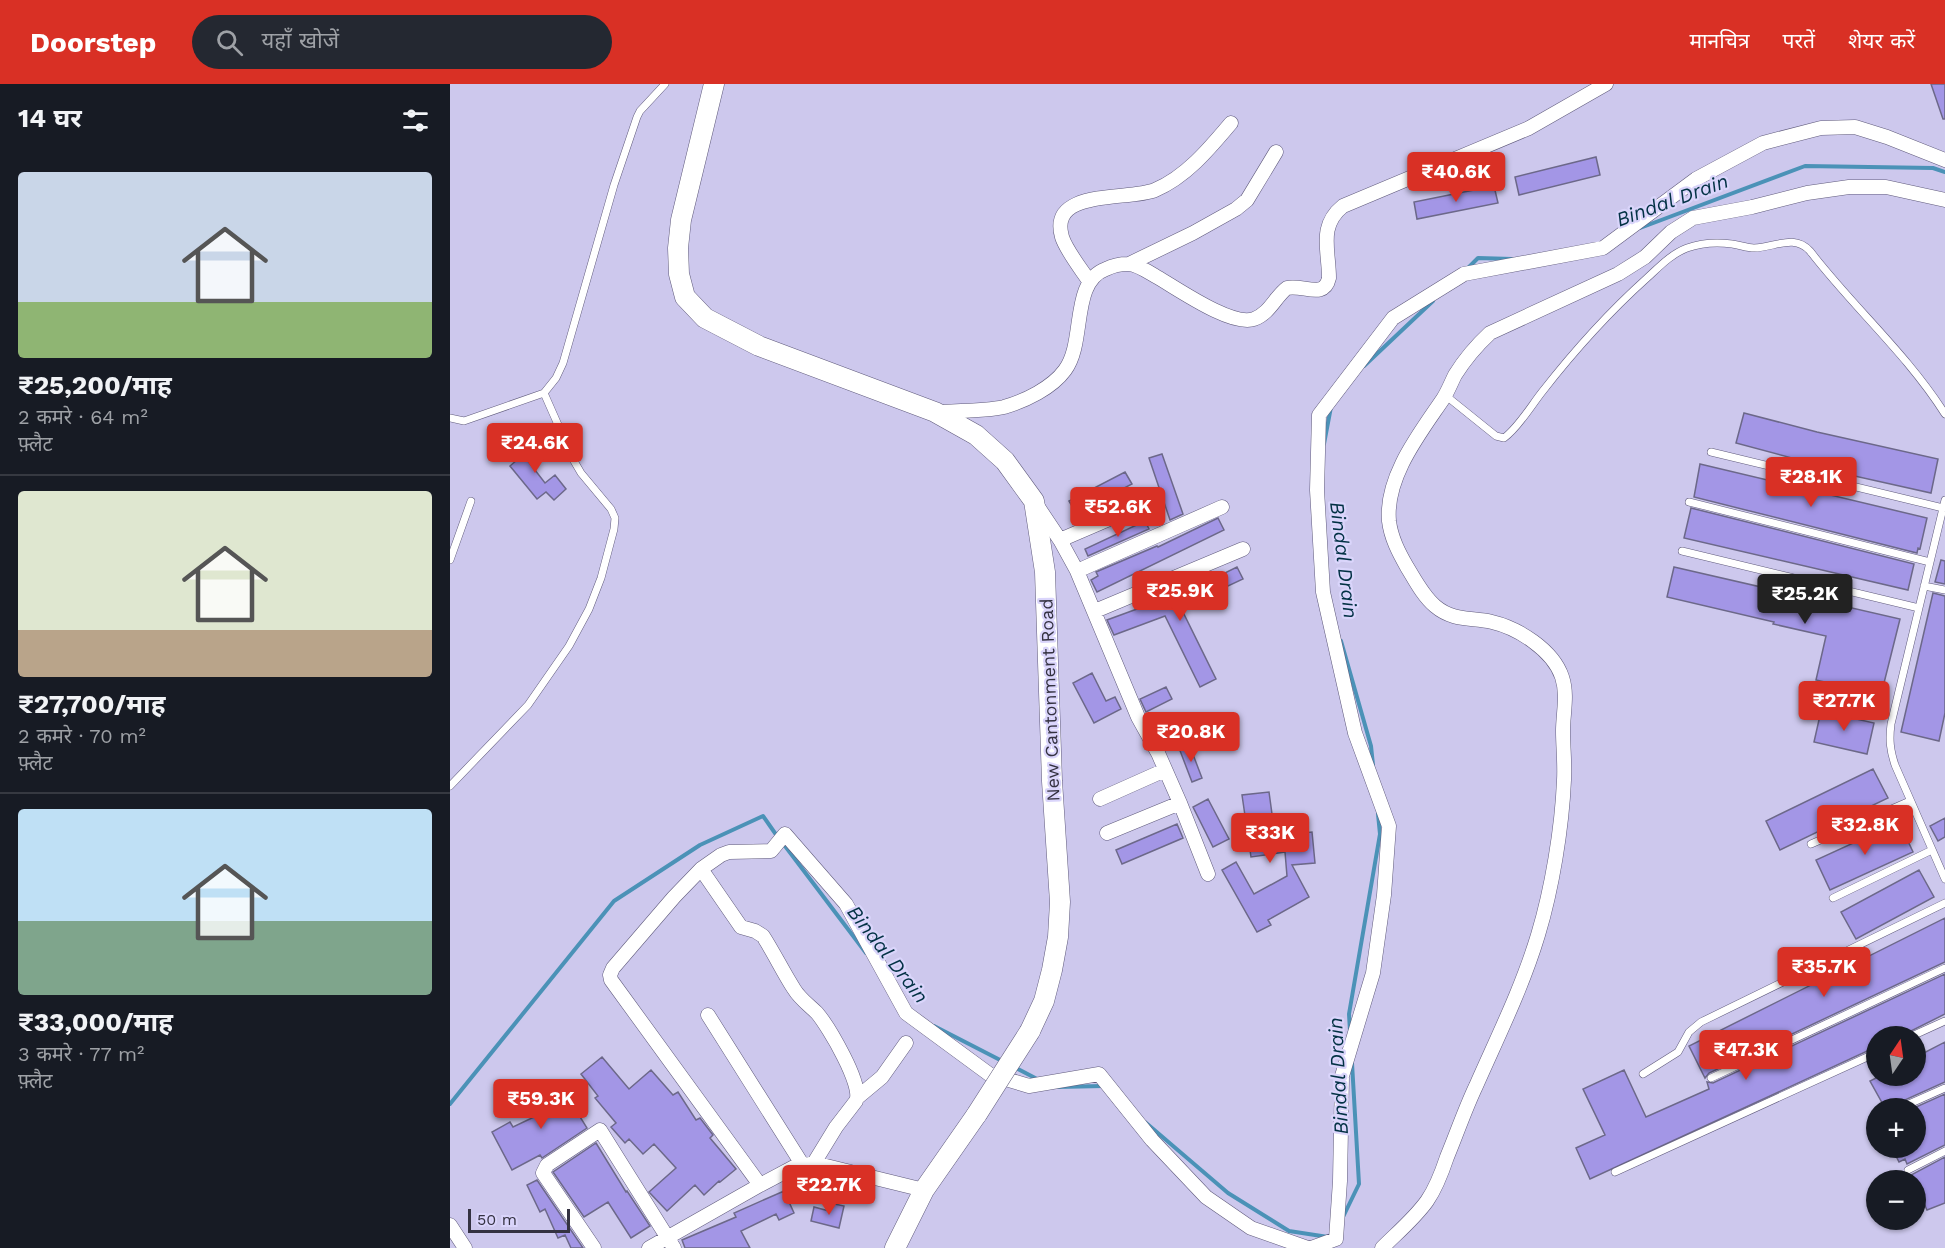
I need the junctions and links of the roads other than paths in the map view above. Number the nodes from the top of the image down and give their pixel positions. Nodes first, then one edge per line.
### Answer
1 (665, 84) edge
2 (714, 84) edge
3 (1606, 84) edge
4 (1231, 123) dead end
5 (1276, 152) dead end
6 (1945, 160) edge
7 (1945, 200) edge
8 (1129, 264) junction
9 (1089, 281) junction
10 (544, 393) junction
11 (1445, 395) junction
12 (935, 412) junction
13 (1945, 414) edge
14 (450, 418) edge
15 (1711, 452) dead end
16 (1945, 500) edge
17 (471, 501) dead end
18 (1034, 501) junction
19 (1151, 501) dead end
20 (1689, 502) dead end
21 (1222, 507) dead end
22 (1943, 508) junction
23 (1060, 540) junction
24 (1243, 549) dead end
25 (1682, 551) dead end
26 (450, 560) edge
27 (1930, 562) junction
28 (1077, 571) junction
29 (1924, 586) junction
30 (1945, 590) edge
31 (1918, 608) junction
32 (1095, 611) junction
33 (1165, 770) junction
34 (450, 786) edge
35 (1100, 799) dead end
36 (1910, 801) junction
37 (1180, 803) junction
38 (1107, 833) dead end
39 (1810, 844) dead end
40 (1932, 850) junction
41 (701, 869) junction
42 (1208, 874) dead end
43 (1945, 879) edge
44 (1833, 898) dead end
45 (1945, 903) edge
46 (1945, 968) edge
47 (708, 1016) dead end
48 (1945, 1021) edge
49 (1926, 1030) edge
50 (906, 1043) dead end
51 (1866, 1058) edge
52 (1643, 1074) dead end
53 (1711, 1078) dead end
54 (1945, 1088) edge
55 (858, 1096) junction
56 (1922, 1098) edge
57 (1945, 1151) edge
58 (808, 1163) junction
59 (1908, 1170) dead end
60 (1616, 1172) dead end
61 (760, 1185) junction
62 (924, 1190) junction
63 (450, 1225) edge
64 (672, 1243) edge
65 (465, 1248) edge
66 (594, 1248) edge
67 (649, 1248) edge
68 (895, 1248) edge
69 (1309, 1248) edge
70 (1382, 1248) edge

1 - 10 lane
2 - 12 street, New Cantonment Road
3 - 8 street
4 - 9 street
5 - 8 street
6 - 69 street
7 - 11 street
8 - 9 street
9 - 12 street, New Cantonment Road
10 - 14 lane
10 - 34 lane
11 - 13 lane
11 - 70 street
12 - 18 street, New Cantonment Road
15 - 22 lane
16 - 22 lane
17 - 26 lane
18 - 23 street
18 - 62 street, New Cantonment Road, bridge
19 - 23 street
20 - 27 lane
21 - 28 street
22 - 27 lane
23 - 28 street
24 - 32 street
25 - 31 lane
27 - 29 lane
28 - 32 street
29 - 30 lane
29 - 31 lane
31 - 36 lane
32 - 33 street
33 - 35 street
33 - 37 street
36 - 39 lane
36 - 40 lane
37 - 38 street
37 - 42 street
40 - 43 lane
40 - 44 lane
41 - 55 street
41 - 61 street
41 - 69 street
45 - 52 lane
46 - 53 lane
47 - 58 street
48 - 49 lane
50 - 55 street
51 - 60 lane
54 - 56 lane
55 - 58 street
57 - 59 lane
58 - 61 street
58 - 62 street
61 - 64 street
62 - 68 street, New Cantonment Road
63 - 65 street
64 - 66 street
64 - 67 street

